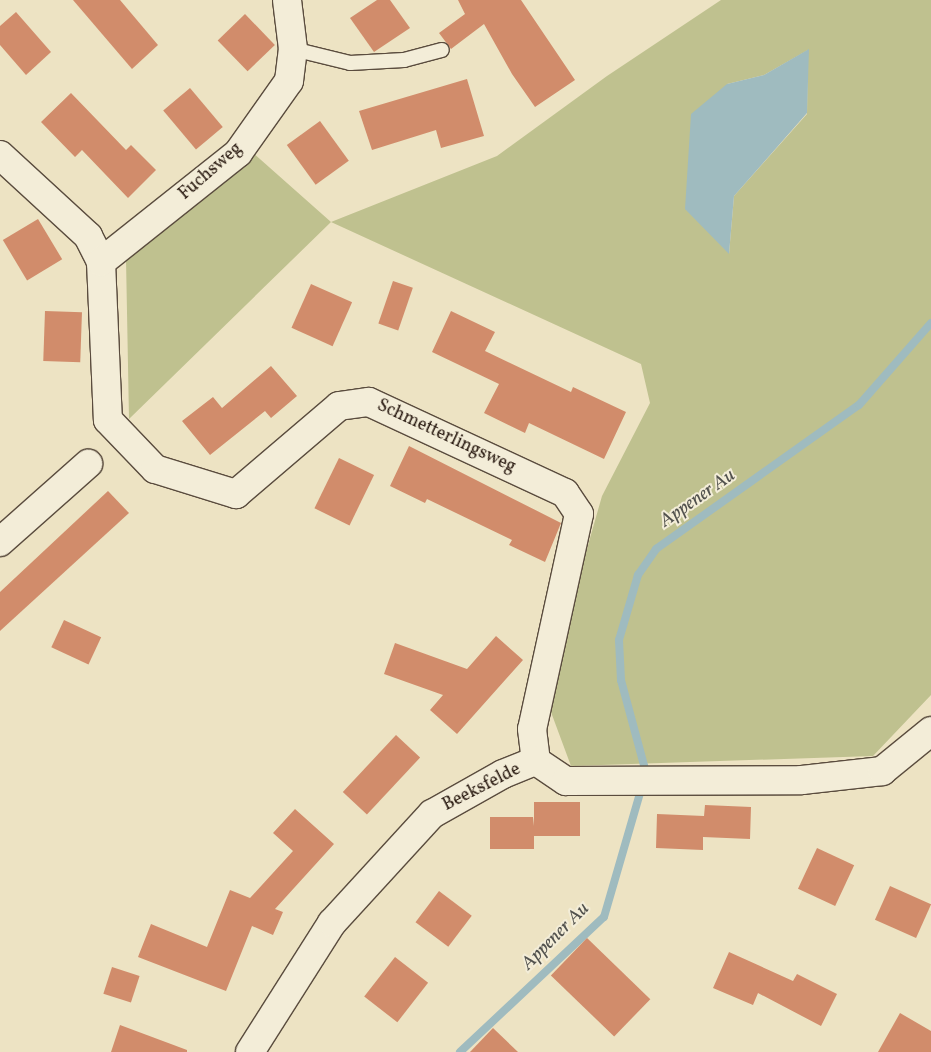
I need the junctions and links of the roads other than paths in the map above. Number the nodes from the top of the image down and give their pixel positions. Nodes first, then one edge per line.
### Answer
1 (287, 0) edge
2 (293, 49) junction
3 (442, 50) dead end
4 (0, 155) edge
5 (101, 262) junction
6 (88, 464) dead end
7 (0, 542) edge
8 (931, 731) edge
9 (536, 762) junction
10 (250, 1052) edge

1 - 2 street, Fuchsweg
2 - 3 lane
2 - 5 street, Fuchsweg
4 - 5 street, Schmetterlingsweg
5 - 9 street, Schmetterlingsweg
6 - 7 street
8 - 9 street, Beeksfelde
9 - 10 street, Beeksfelde

